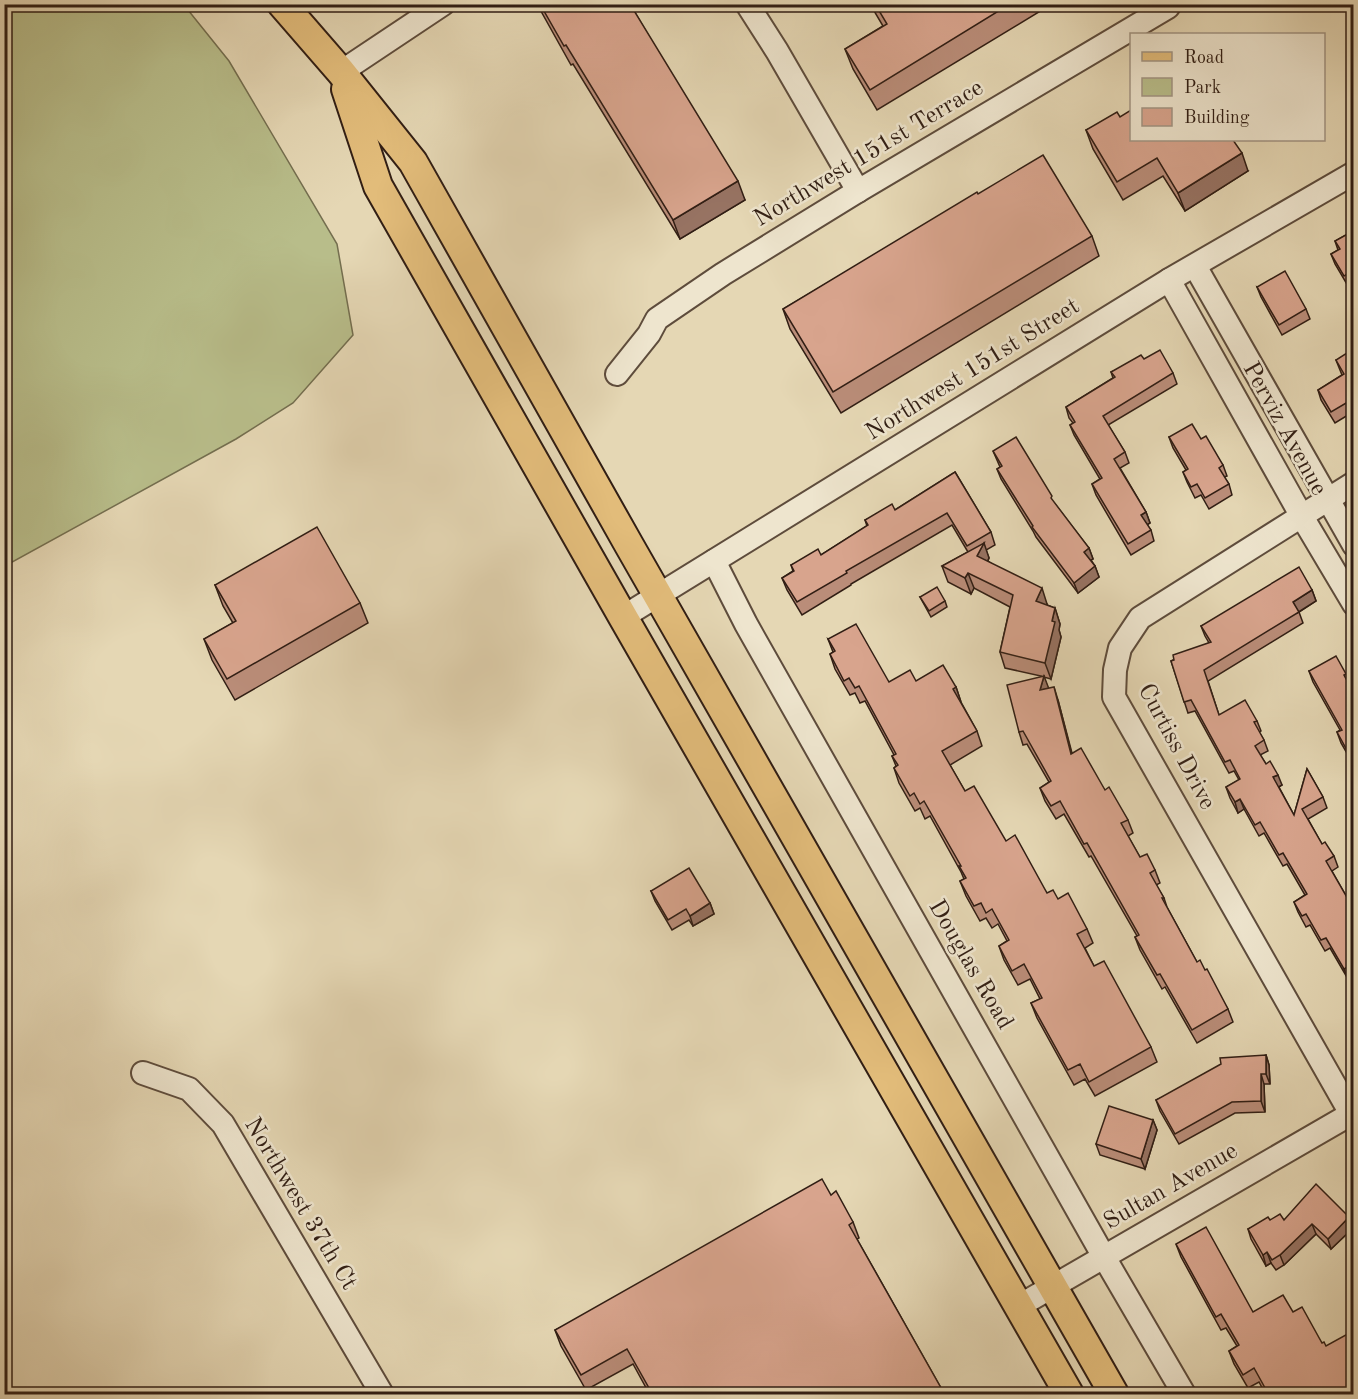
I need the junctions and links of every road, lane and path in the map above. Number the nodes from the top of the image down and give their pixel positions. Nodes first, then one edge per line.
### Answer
1 (282, 4) edge
2 (443, 4) edge
3 (747, 4) edge
4 (1170, 4) edge
5 (341, 72) junction
6 (1353, 173) edge
7 (858, 191) junction
8 (1195, 266) junction
9 (1169, 280) junction
10 (617, 374) dead end
11 (1353, 483) edge
12 (1327, 499) junction
13 (1301, 515) junction
14 (1353, 545) edge
15 (714, 561) junction
16 (657, 595) junction
17 (1353, 604) edge
18 (623, 617) junction
19 (143, 1073) dead end
20 (1352, 1116) edge
21 (1104, 1257) junction
22 (1052, 1287) junction
23 (1019, 1306) junction
24 (382, 1395) edge
25 (1069, 1395) edge
26 (1114, 1395) edge
27 (1184, 1395) edge

1 - 5 main road
2 - 5 street
3 - 7 street
4 - 7 street, Northwest 151st Terrace
5 - 16 main road
5 - 18 main road
6 - 8 street, Northwest 151st Street
7 - 10 street, Northwest 151st Terrace
8 - 9 street, Northwest 151st Street
8 - 12 street, Perviz Avenue
9 - 13 street, Perviz Avenue
9 - 15 street, Northwest 151st Street
11 - 12 street, Curtiss Drive
12 - 13 street, Curtiss Drive
12 - 14 street, Perviz Avenue
13 - 17 street, Perviz Avenue
13 - 20 street, Curtiss Drive
15 - 16 street, Northwest 151st Street
15 - 21 street, Douglas Road
16 - 18 street, Northwest 151st Street
16 - 22 main road
18 - 23 main road
19 - 24 street, Northwest 37th Ct
20 - 21 street, Sultan Avenue
21 - 22 street, Sultan Avenue
21 - 27 street, Douglas Road
22 - 23 street, Sultan Avenue
22 - 26 main road
23 - 25 main road

